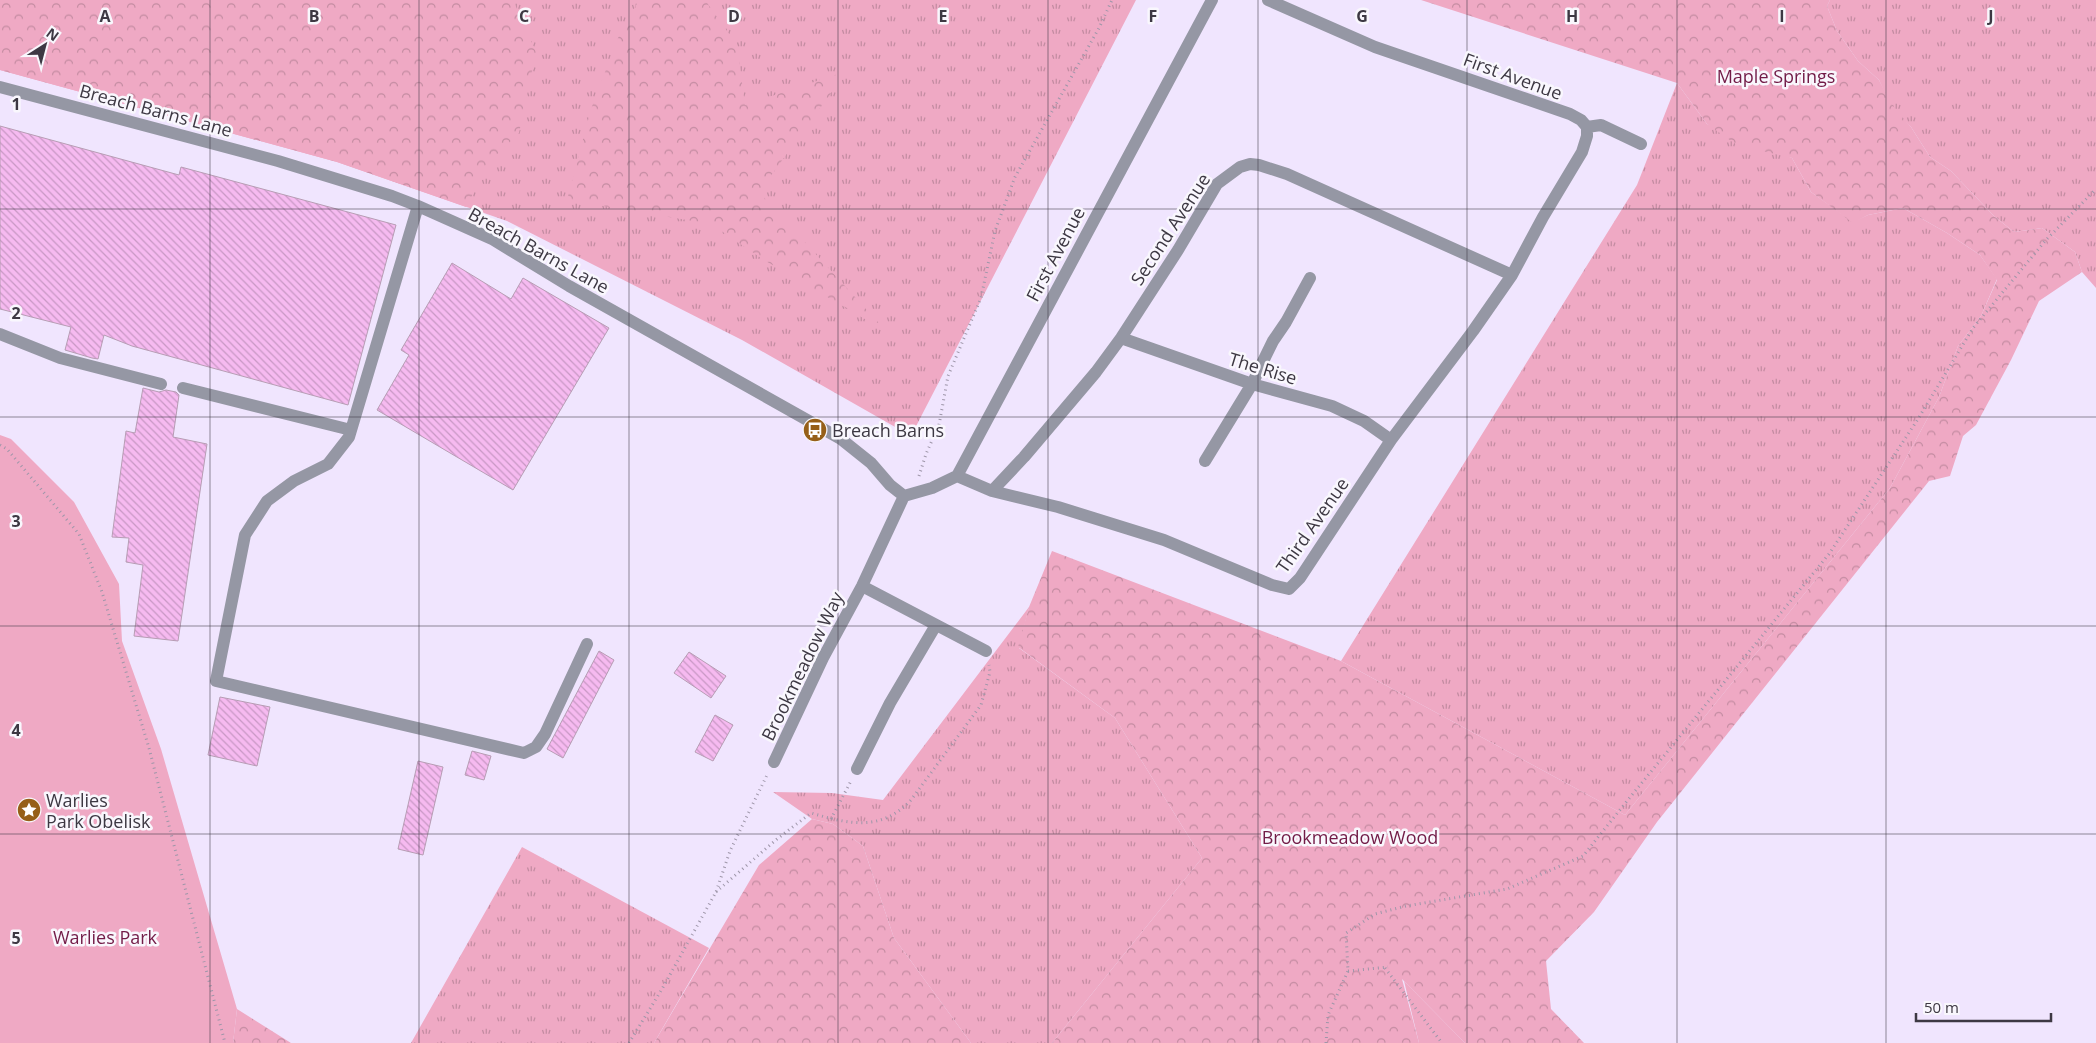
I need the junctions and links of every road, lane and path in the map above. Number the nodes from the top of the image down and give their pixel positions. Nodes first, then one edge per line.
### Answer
1 (1112, 0) edge
2 (1212, 0) edge
3 (1268, 0) edge
4 (0, 87) edge
5 (1587, 127) junction
6 (1641, 144) dead end
7 (2096, 189) edge
8 (418, 206) junction
9 (1512, 275) junction
10 (1310, 278) dead end
11 (0, 334) edge
12 (1121, 338) junction
13 (161, 384) dead end
14 (1252, 384) junction
15 (183, 388) dead end
16 (351, 430) junction
17 (1391, 440) junction
18 (0, 445) edge
19 (1205, 461) dead end
20 (957, 476) junction
21 (992, 491) junction
22 (904, 496) junction
23 (862, 586) junction
24 (936, 626) junction
25 (587, 644) dead end
26 (986, 651) joint
27 (774, 762) joint
28 (857, 769) dead end
29 (846, 792) dead end
30 (831, 819) junction
31 (716, 892) junction
32 (1348, 971) junction
33 (226, 1043) edge
34 (629, 1043) edge
35 (1326, 1043) edge
36 (1442, 1043) edge

1 - 22 path
2 - 20 street, First Avenue
3 - 5 street, First Avenue
4 - 8 street, Breach Barns Lane
5 - 6 street
5 - 9 street
7 - 32 path
8 - 16 street
8 - 22 street, Breach Barns Lane
9 - 12 street, Second Avenue
9 - 17 street, Third Avenue
10 - 14 street
11 - 13 street
12 - 14 street, The Rise
12 - 21 street, Second Avenue
14 - 17 street, The Rise
14 - 19 street
15 - 16 street
16 - 25 street
17 - 21 street, Third Avenue
18 - 33 path
20 - 21 street
20 - 22 street
22 - 23 street, Brookmeadow Way
23 - 24 street, Brookmeadow Way
23 - 27 street, Brookmeadow Way
24 - 26 street, Brookmeadow Way
24 - 28 street
26 - 30 path
27 - 31 path
29 - 30 path
30 - 31 path
31 - 34 path
32 - 35 path
32 - 36 path

